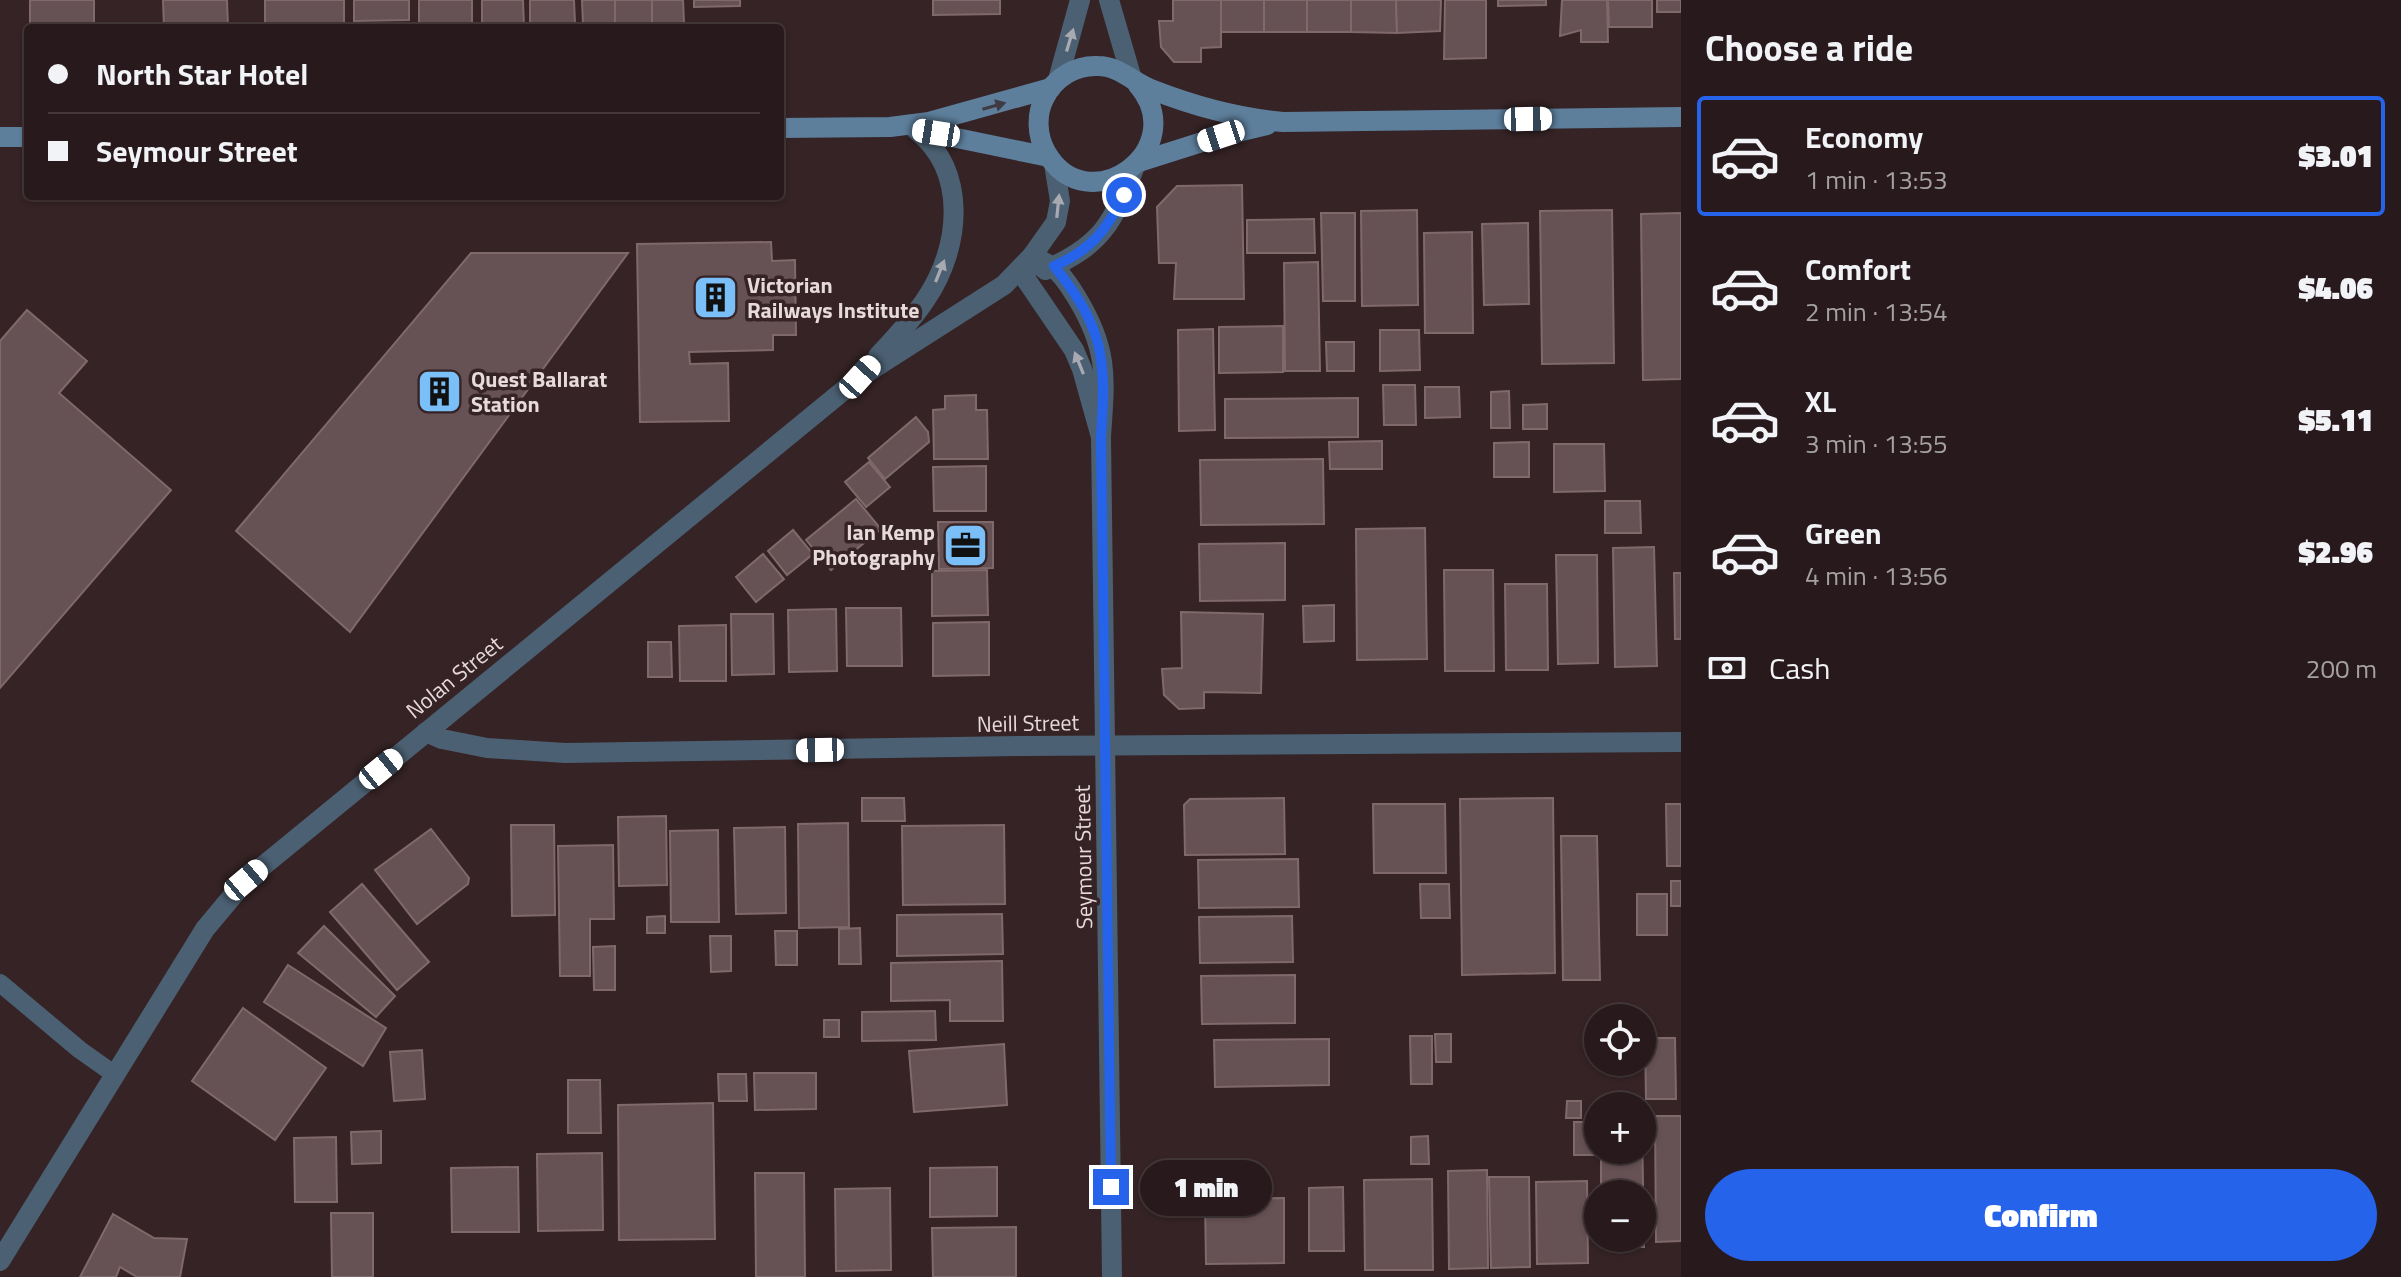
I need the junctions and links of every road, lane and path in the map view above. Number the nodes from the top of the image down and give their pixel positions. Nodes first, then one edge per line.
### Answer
1 (1080, 0) edge
2 (1109, 0) edge
3 (1134, 81) junction
4 (1054, 84) junction
5 (1681, 117) edge
6 (1283, 122) junction
7 (890, 127) junction
8 (784, 128) edge
9 (916, 130) junction
10 (0, 137) edge
11 (24, 137) edge
12 (1051, 160) junction
13 (1137, 164) junction
14 (1032, 256) junction
15 (1054, 266) junction
16 (1025, 278) junction
17 (1004, 285) junction
18 (860, 377) junction
19 (1101, 437) junction
20 (426, 732) junction
21 (1681, 742) edge
22 (1107, 745) junction
23 (0, 983) edge
24 (114, 1074) junction
25 (0, 1261) edge
26 (1112, 1277) edge

4 -> 1 street
2 - 3 street
3 - 4 street
3 - 6 street
3 - 13 street
7 -> 4 street
4 - 12 street
5 - 6 street
6 - 13 street
7 - 8 street
7 - 9 street
9 - 12 street
18 -> 9 street, Nolan Street
10 - 11 street
12 - 13 street
14 -> 12 street, Nolan Street
13 - 15 street, Nolan Street
14 - 15 street
14 - 16 street
14 - 17 street, Nolan Street
15 - 16 street, Nolan Street
15 - 19 street, Seymour Street
16 - 17 street, Nolan Street
19 -> 16 street, Seymour Street
17 - 18 street, Nolan Street
18 - 20 street, Nolan Street
19 - 22 street, Seymour Street
20 - 22 street, Neill Street
20 - 24 street, Nolan Street
21 - 22 street, Neill Street
22 - 26 street, Seymour Street
23 - 24 lane
24 - 25 street, Nolan Street

